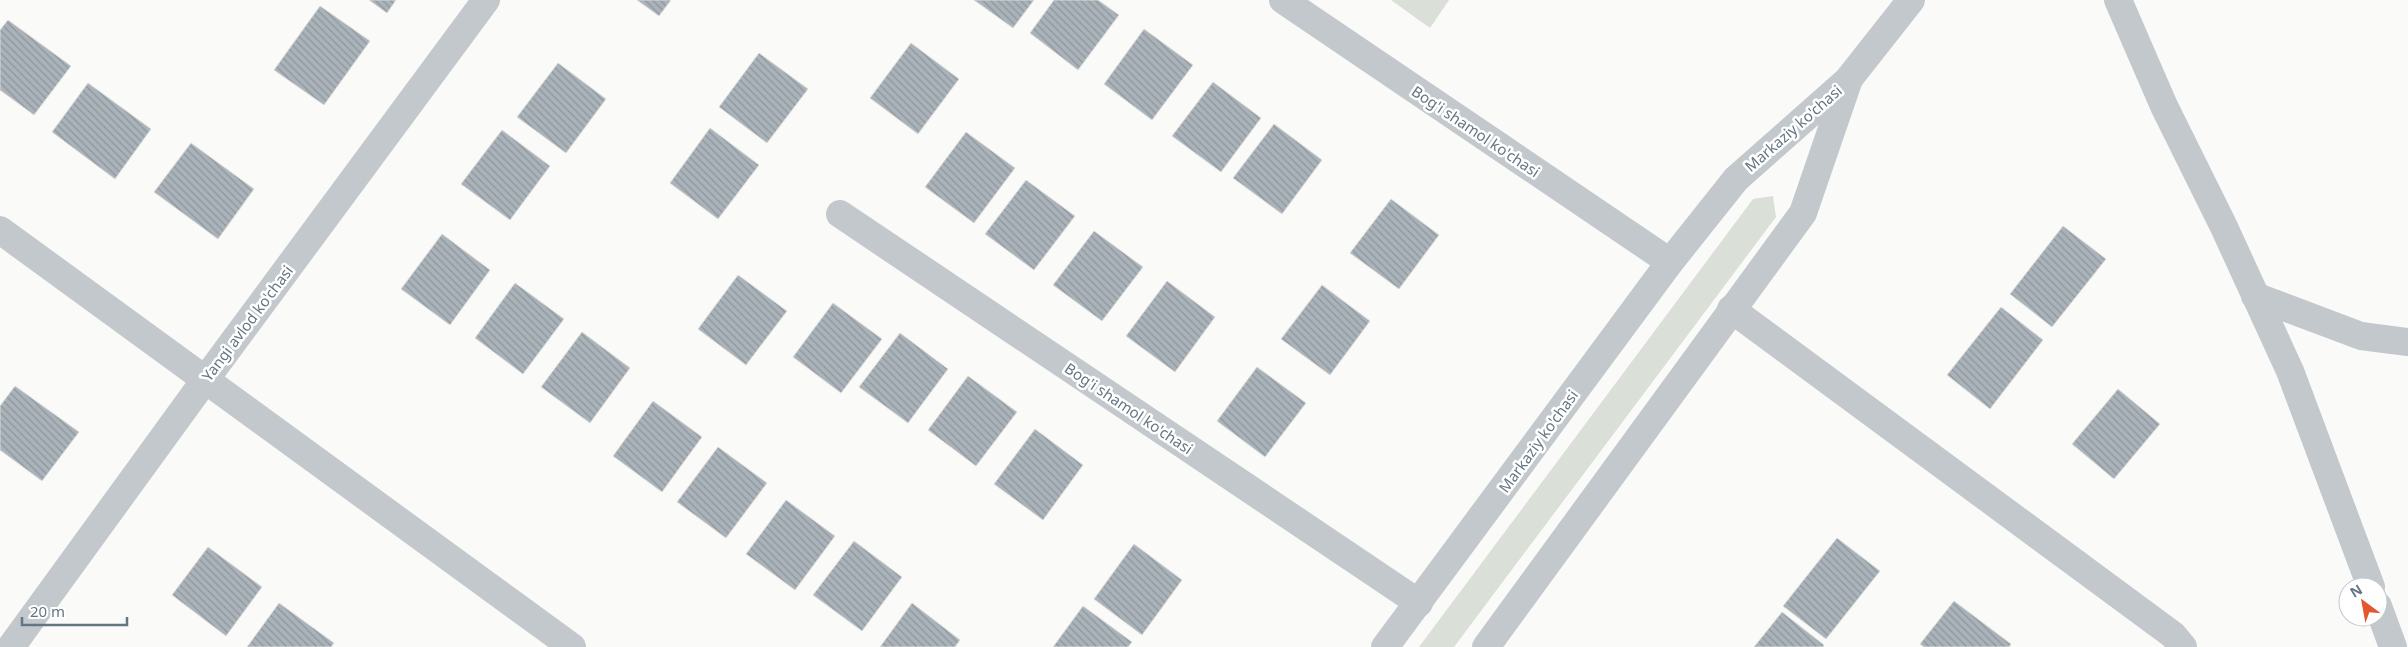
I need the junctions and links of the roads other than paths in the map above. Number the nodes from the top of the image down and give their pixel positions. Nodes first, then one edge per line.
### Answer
1 (486, 0) edge
2 (1283, 0) edge
3 (1911, 0) edge
4 (2118, 0) edge
5 (1848, 80) junction
6 (840, 214) dead end
7 (0, 230) edge
8 (1670, 262) junction
9 (2255, 296) junction
10 (1731, 309) junction
11 (2408, 342) edge
12 (205, 380) junction
13 (2367, 577) edge
14 (1418, 603) junction
15 (2386, 627) edge
16 (11, 647) edge
17 (572, 647) edge
18 (1385, 647) edge
19 (1486, 647) edge
20 (2183, 647) edge
21 (2393, 647) edge

1 - 12 street, Yangi avlod ko'chasi
2 - 8 street, Bog'i shamol ko'chasi
3 - 5 street
4 - 9 street
5 - 8 street, Markaziy ko'chasi
5 - 10 street, Markaziy ko'chasi
6 - 14 street, Bog'i shamol ko'chasi
7 - 12 street
8 - 14 street, Markaziy ko'chasi
9 - 11 street
9 - 13 street
10 - 19 street, Markaziy ko'chasi
10 - 20 street
12 - 16 street, Yangi avlod ko'chasi
12 - 17 street
14 - 18 street, Markaziy ko'chasi
15 - 21 street

